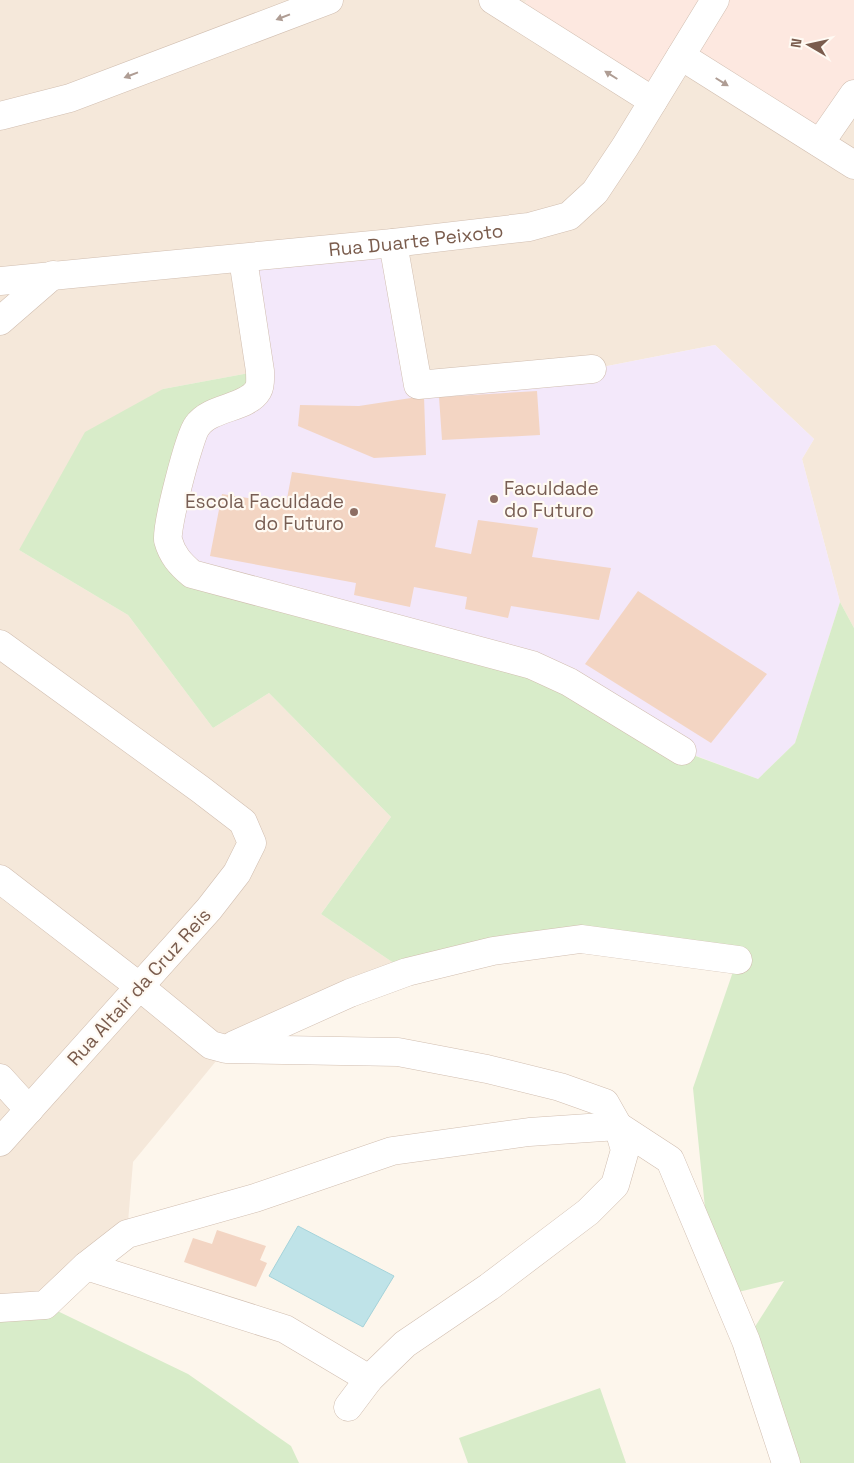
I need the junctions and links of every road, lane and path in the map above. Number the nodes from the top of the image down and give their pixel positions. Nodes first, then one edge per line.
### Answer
1 (329, 0) edge
2 (493, 0) edge
3 (715, 0) edge
4 (681, 56) junction
5 (854, 94) edge
6 (652, 101) junction
7 (0, 116) edge
8 (820, 143) junction
9 (854, 165) edge
10 (393, 243) junction
11 (243, 259) junction
12 (53, 275) junction
13 (0, 281) edge
14 (0, 321) edge
15 (592, 369) dead end
16 (0, 644) edge
17 (682, 751) dead end
18 (0, 879) edge
19 (738, 960) dead end
20 (140, 987) junction
21 (226, 1049) junction
22 (0, 1078) edge
23 (29, 1110) junction
24 (618, 1126) junction
25 (0, 1142) edge
26 (86, 1266) junction
27 (0, 1308) edge
28 (369, 1379) junction
29 (348, 1407) dead end
30 (786, 1463) edge

1 -> 7 street
6 -> 2 street
3 - 4 street, Rua Duarte Peixoto
4 - 6 street, Rua Duarte Peixoto
4 -> 8 street
5 - 8 street
6 - 10 street, Rua Duarte Peixoto
8 - 9 street
10 - 11 street, Rua Duarte Peixoto
10 - 15 street
11 - 12 street, Rua Duarte Peixoto
11 - 17 street
12 - 13 street, Rua Duarte Peixoto
12 - 14 street
16 - 20 street, Rua Altair da Cruz Reis
18 - 20 street
19 - 21 street
20 - 21 street
20 - 23 street, Rua Altair da Cruz Reis
21 - 24 street
22 - 23 street
23 - 25 street, Rua Altair da Cruz Reis
24 - 26 street
24 - 28 street
24 - 30 street
26 - 27 street
26 - 28 street
28 - 29 street

